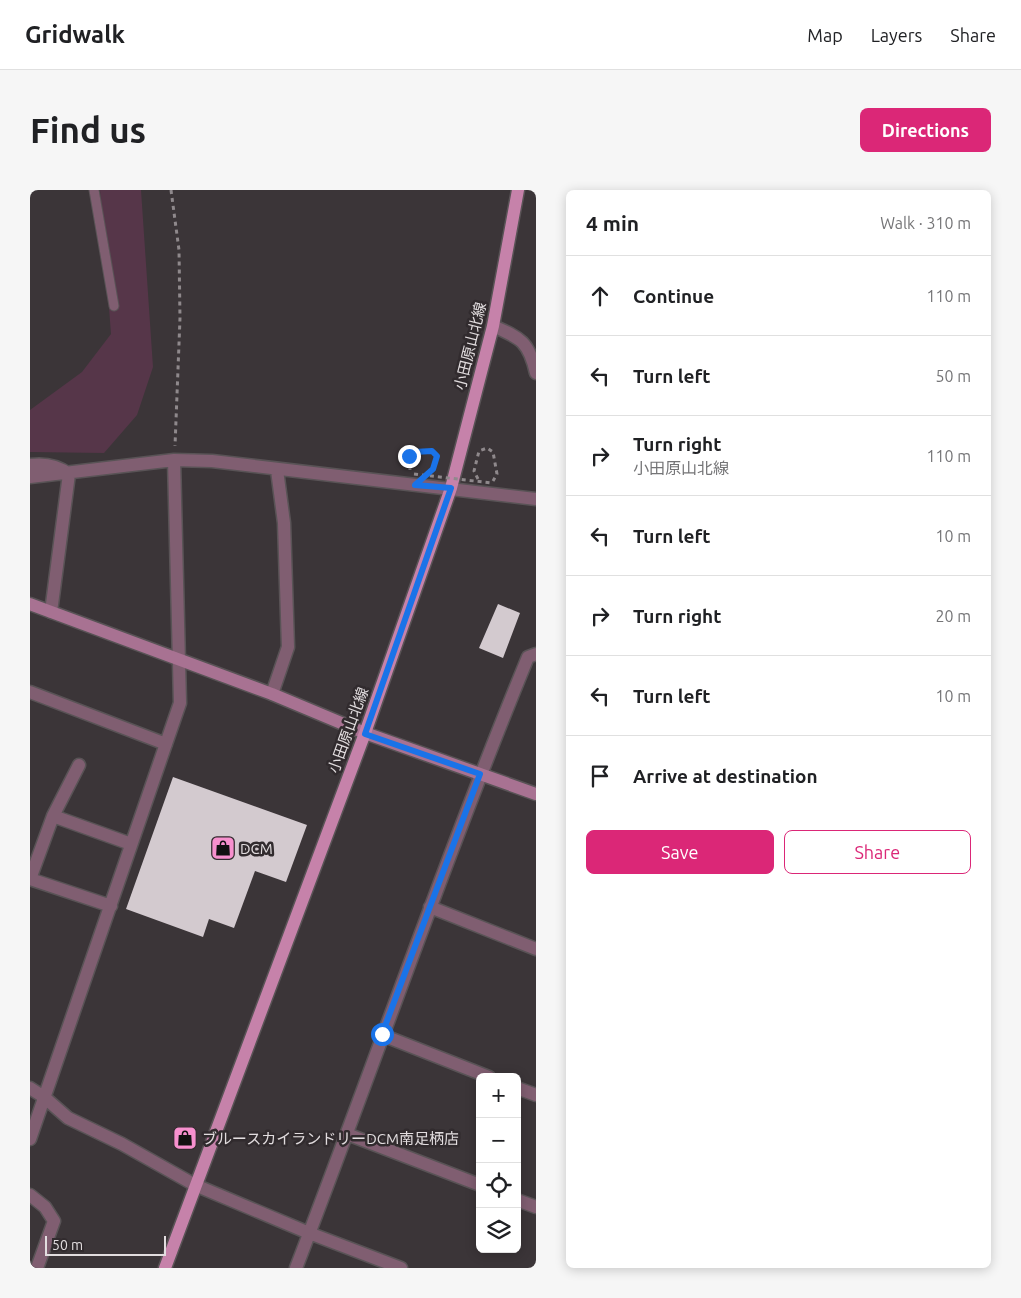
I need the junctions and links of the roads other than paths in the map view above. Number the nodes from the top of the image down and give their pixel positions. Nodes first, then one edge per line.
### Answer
1 (94, 190) edge
2 (518, 190) edge
3 (114, 306) dead end
4 (493, 326) junction
5 (536, 372) edge
6 (174, 460) junction
7 (30, 464) edge
8 (277, 470) junction
9 (69, 474) junction
10 (30, 477) edge
11 (451, 488) junction
12 (536, 499) edge
13 (30, 604) edge
14 (50, 612) junction
15 (536, 654) edge
16 (180, 660) junction
17 (30, 692) edge
18 (272, 694) junction
19 (365, 734) junction
20 (166, 744) junction
21 (79, 765) dead end
22 (480, 774) junction
23 (536, 794) edge
24 (53, 816) junction
25 (131, 844) junction
26 (30, 879) edge
27 (111, 906) junction
28 (430, 907) junction
29 (536, 949) edge
30 (382, 1034) junction
31 (479, 1073) edge
32 (30, 1088) edge
33 (521, 1089) edge
34 (536, 1095) edge
35 (44, 1097) junction
36 (347, 1134) junction
37 (30, 1139) edge
38 (476, 1183) edge
39 (195, 1185) junction
40 (30, 1195) edge
41 (521, 1201) edge
42 (536, 1207) edge
43 (309, 1233) junction
44 (37, 1268) edge
45 (165, 1268) edge
46 (296, 1268) edge
47 (401, 1268) edge

1 - 3 lane
2 - 4 main road, 小田原山北線
4 - 5 street
4 - 11 main road, 小田原山北線
6 - 8 street
6 - 9 street
6 - 16 street
7 - 9 street
8 - 11 street
8 - 18 street
9 - 10 street
9 - 14 street
11 - 12 street
11 - 19 main road, 小田原山北線
13 - 14 street
14 - 16 street
15 - 22 street
16 - 18 street
16 - 20 street
17 - 20 street
18 - 19 street
19 - 22 street
19 - 39 main road, 小田原山北線
20 - 25 street
21 - 24 street
22 - 23 street
22 - 28 street
24 - 25 street
24 - 26 street
25 - 27 street
26 - 27 street
27 - 35 street
28 - 29 street
28 - 30 street
30 - 31 street
30 - 36 street
32 - 35 street
33 - 34 street
35 - 37 street
35 - 39 street
36 - 38 street
36 - 43 street
39 - 43 street
39 - 45 main road, 小田原山北線
40 - 44 street
41 - 42 street
43 - 46 street
43 - 47 street

